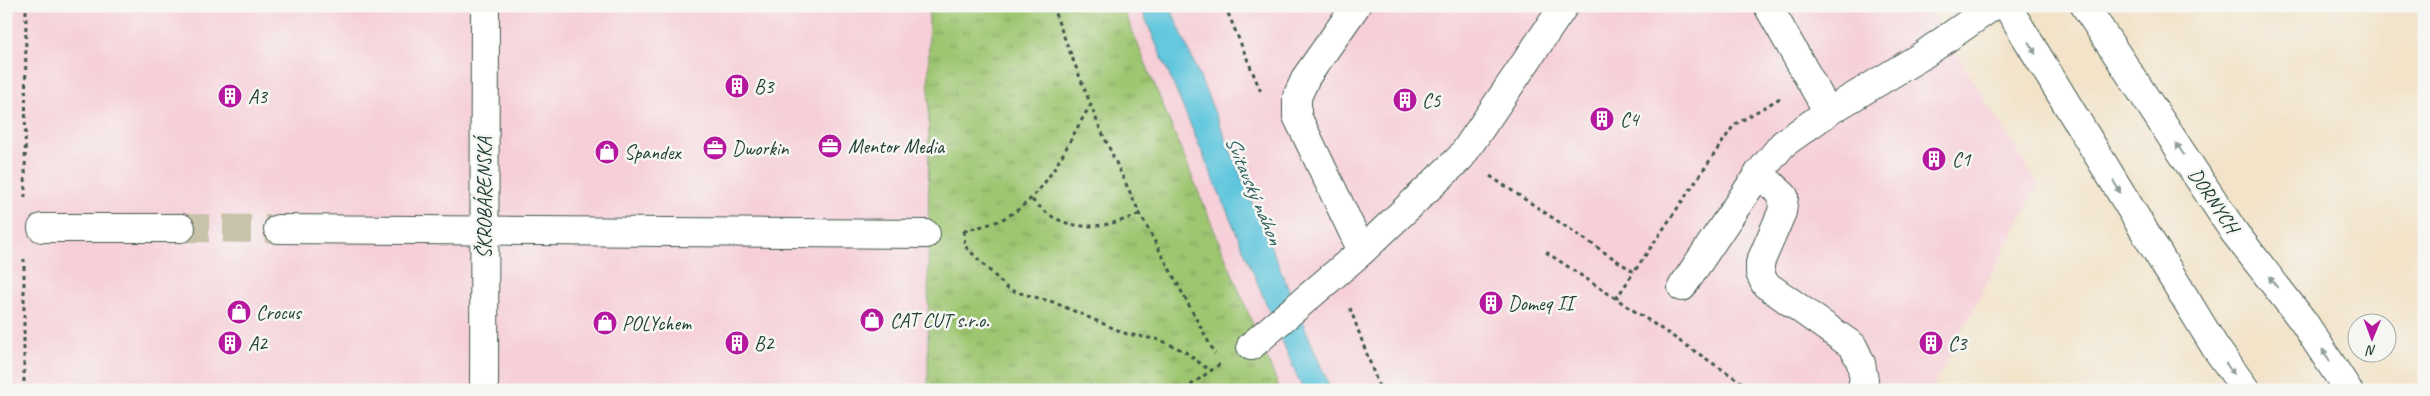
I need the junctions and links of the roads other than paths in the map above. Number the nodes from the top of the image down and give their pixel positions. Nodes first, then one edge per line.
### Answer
1 (485, 6) edge
2 (1356, 6) edge
3 (1564, 6) edge
4 (1768, 6) edge
5 (1993, 6) edge
6 (2007, 6) edge
7 (2085, 6) edge
8 (1828, 112) junction
9 (1759, 173) junction
10 (42, 228) dead end
11 (181, 228) tunnel mouth
12 (278, 229) tunnel mouth
13 (484, 231) junction
14 (926, 234) road end
15 (1362, 251) junction
16 (1682, 287) dead end
17 (1251, 346) road end
18 (484, 390) edge
19 (1861, 390) edge
20 (2246, 390) edge
21 (2348, 390) edge

1 - 13 main road, ŠKROBÁRENSKÁ
2 - 15 main road
3 - 15 main road
4 - 8 main road
5 - 8 main road
6 -> 20 main road
21 -> 7 main road, DORNYCH
8 - 9 main road
9 - 16 main road
9 - 19 main road
10 - 11 main road
12 - 13 main road
13 - 14 main road
13 - 18 main road, ŠKROBÁRENSKÁ
15 - 17 main road

